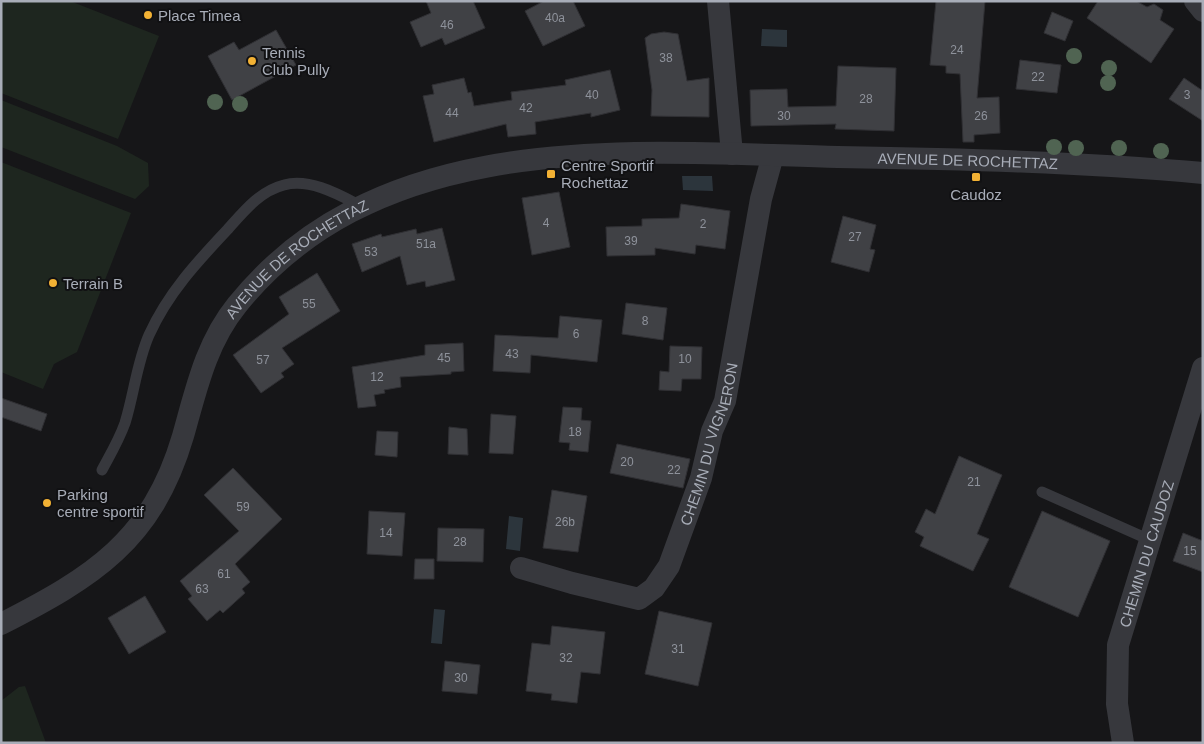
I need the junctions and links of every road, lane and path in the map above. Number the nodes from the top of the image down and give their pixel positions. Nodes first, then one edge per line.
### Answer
1 (718, 1) edge
2 (1195, 1) edge
3 (1203, 10) edge
4 (732, 154) junction
5 (772, 155) junction
6 (1203, 173) edge
7 (359, 206) junction
8 (1203, 368) edge
9 (102, 470) dead end
10 (1042, 492) dead end
11 (1150, 540) junction
12 (521, 568) dead end
13 (1, 624) edge
14 (1123, 743) edge

1 - 4 street
2 - 3 street
4 - 5 street, AVENUE DE ROCHETTAZ
4 - 7 street, AVENUE DE ROCHETTAZ
5 - 6 street, AVENUE DE ROCHETTAZ
5 - 12 street, CHEMIN DU VIGNERON
7 - 9 lane
7 - 13 street, AVENUE DE ROCHETTAZ
8 - 11 street, CHEMIN DU CAUDOZ
10 - 11 lane
11 - 14 street, CHEMIN DU CAUDOZ

